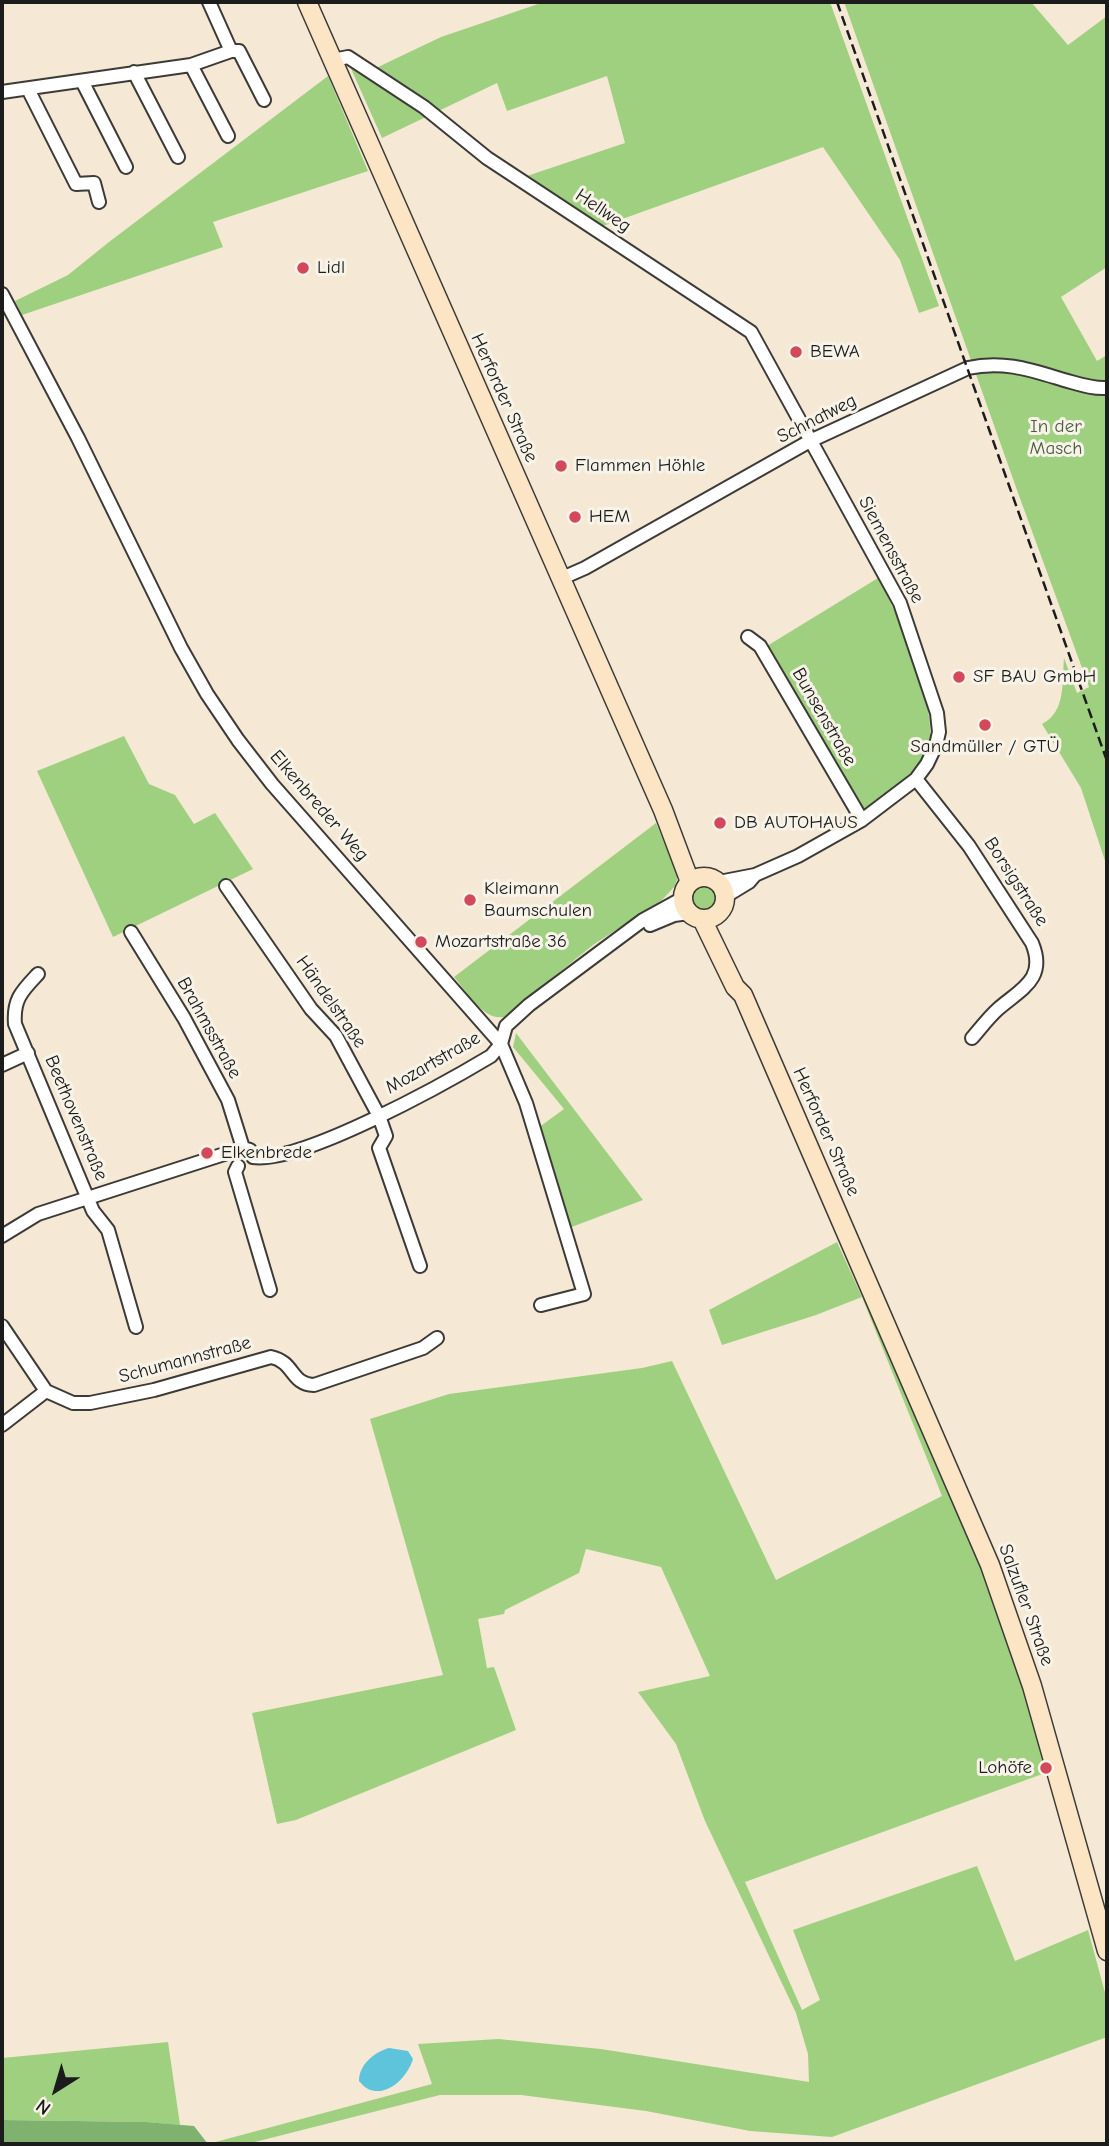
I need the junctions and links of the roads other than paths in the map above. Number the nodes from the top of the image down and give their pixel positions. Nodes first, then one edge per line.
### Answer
1 (209, 2) edge
2 (307, 2) edge
3 (231, 51) junction
4 (333, 60) junction
5 (191, 65) junction
6 (134, 72) junction
7 (82, 81) junction
8 (28, 89) junction
9 (2, 90) edge
10 (264, 100) dead end
11 (228, 136) dead end
12 (178, 156) dead end
13 (126, 167) dead end
14 (99, 202) dead end
15 (2, 294) edge
16 (1107, 388) edge
17 (810, 441) junction
18 (560, 579) junction
19 (748, 637) dead end
20 (916, 779) junction
21 (862, 820) junction
22 (226, 886) dead end
23 (704, 898) junction
24 (131, 932) dead end
25 (38, 974) dead end
26 (972, 1038) dead end
27 (500, 1044) junction
28 (27, 1053) junction
29 (2, 1065) edge
30 (379, 1116) junction
31 (238, 1150) junction
32 (253, 1157) junction
33 (237, 1166) junction
34 (88, 1198) junction
35 (2, 1236) edge
36 (419, 1266) dead end
37 (870, 1285) joint
38 (270, 1290) dead end
39 (541, 1305) dead end
40 (2, 1326) edge
41 (136, 1327) dead end
42 (437, 1338) dead end
43 (46, 1391) junction
44 (2, 1425) edge
45 (1107, 1951) edge

1 - 3 street
2 - 4 main road, Herforder Straße
3 - 5 street
3 - 10 street
4 - 17 street, Hellweg
4 - 18 main road, Herforder Straße
5 - 6 street
5 - 11 street
6 - 7 street
6 - 12 street
7 - 8 street
7 - 13 street
8 - 9 street
8 - 14 street
15 - 27 street, Elkenbreder Weg
16 - 17 street, Schnatweg
17 - 18 street, Schnatweg
17 - 20 street, Siemensstraße
18 - 23 main road, Herforder Straße
19 - 21 street, Bunsenstraße
20 - 21 street, Siemensstraße
20 - 26 street, Borsigstraße
21 - 23 street, Siemensstraße
22 - 30 street, Händelstraße
23 - 27 street, Mozartstraße
23 - 37 main road, Herforder Straße
24 - 31 street, Brahmsstraße
25 - 28 street, Beethovenstraße
27 - 30 street, Mozartstraße
27 - 39 street, Elkenbreder Weg
28 - 29 street, Beethovenstraße
28 - 34 street, Beethovenstraße
30 - 32 street, Mozartstraße
30 - 36 street, Händelstraße
31 - 32 street
31 - 33 street
31 - 34 street
32 - 33 street, Mozartstraße
33 - 38 street
34 - 35 street
34 - 41 street, Beethovenstraße
37 - 45 main road, Salzufler Straße
40 - 43 street
42 - 43 street, Schumannstraße
43 - 44 street

